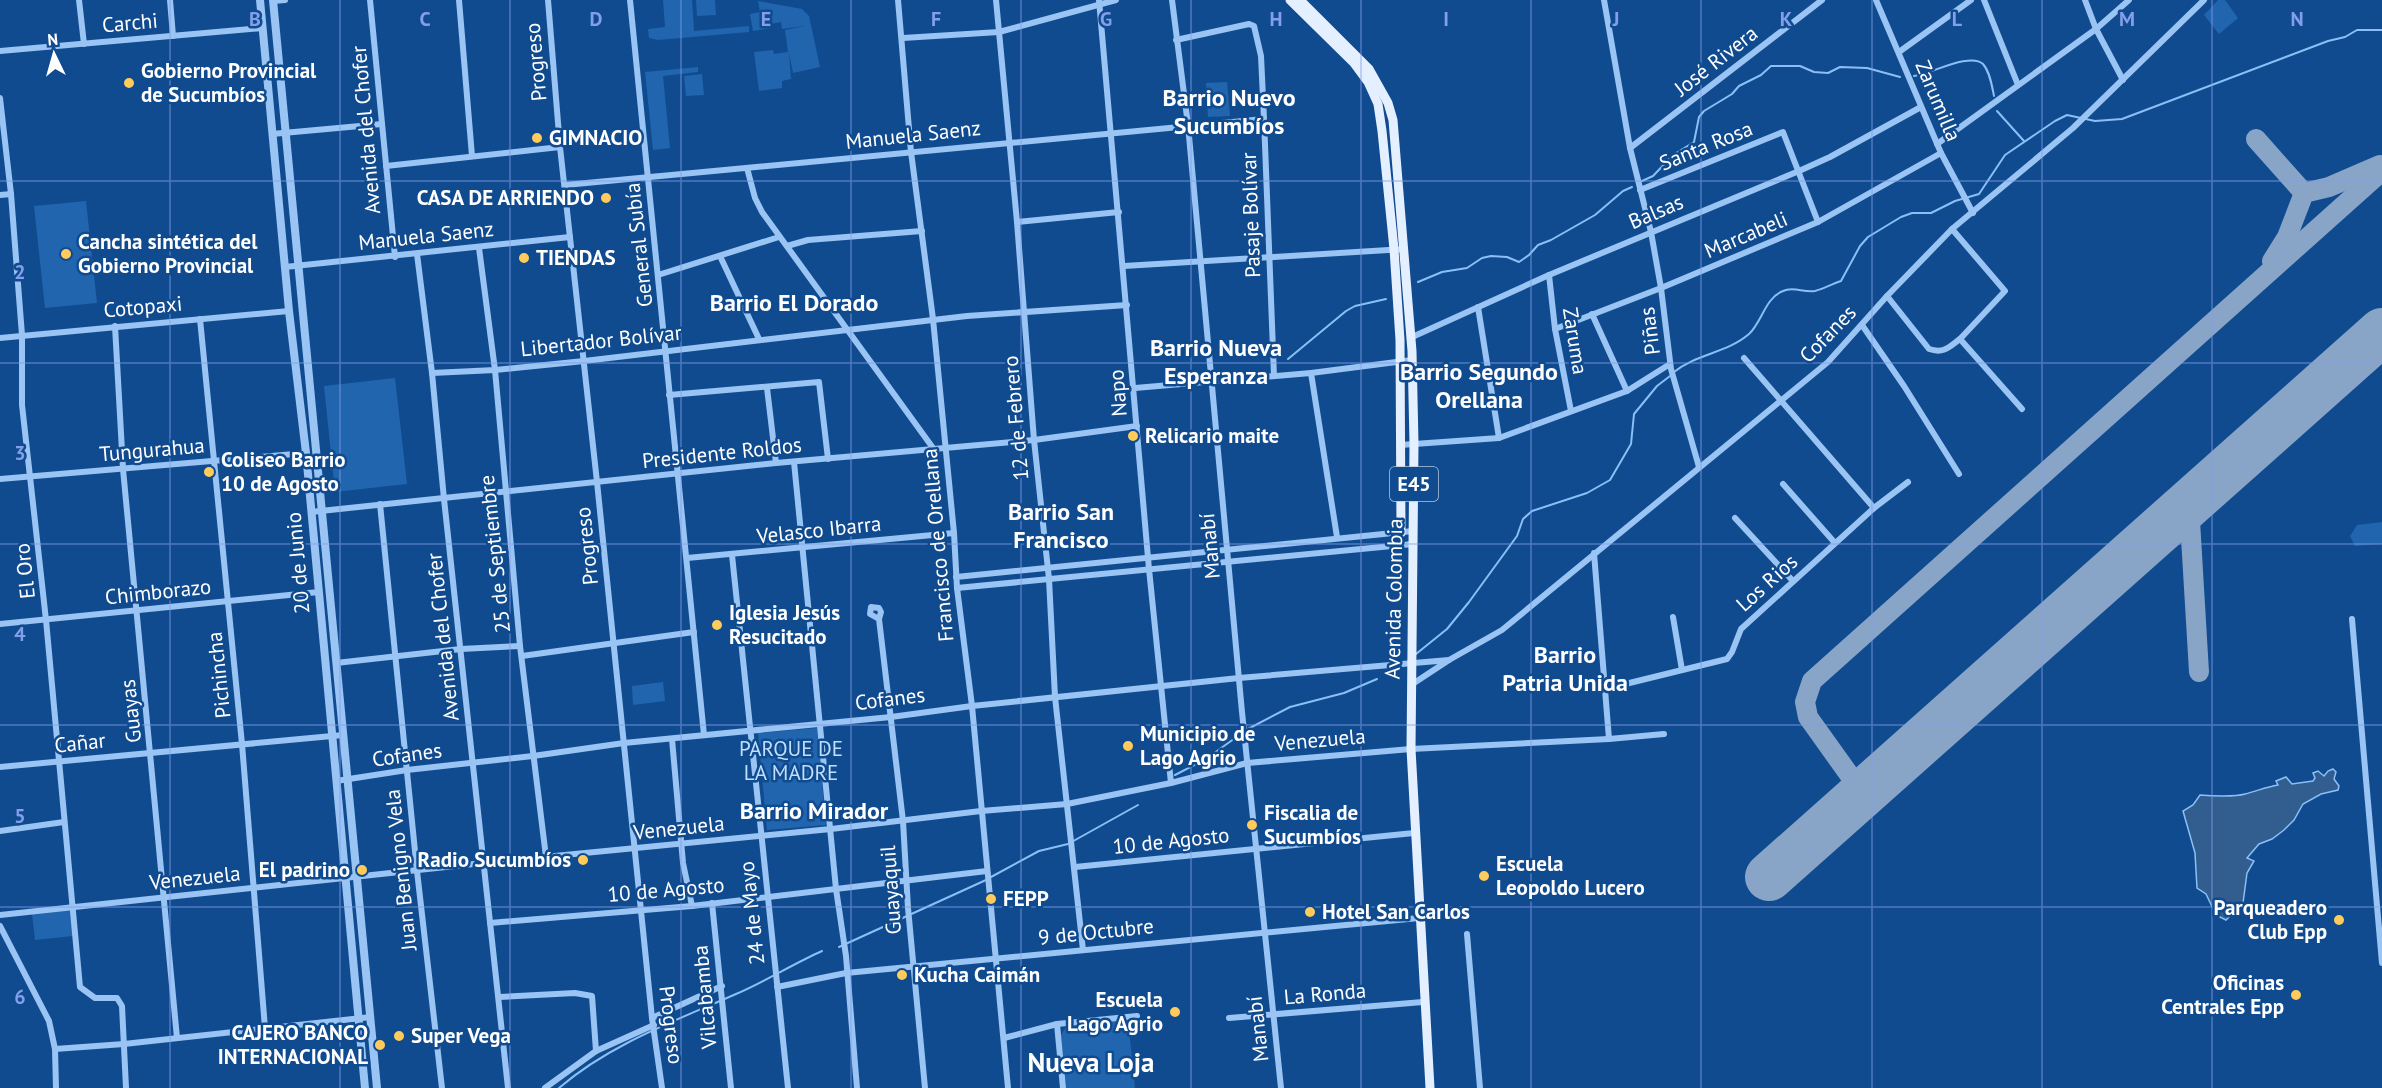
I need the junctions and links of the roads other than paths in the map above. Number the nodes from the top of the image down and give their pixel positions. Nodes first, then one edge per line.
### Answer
1 (79, 0) edge
2 (170, 0) edge
3 (260, 0) edge
4 (285, 0) edge
5 (370, 0) edge
6 (459, 0) edge
7 (548, 0) edge
8 (630, 0) edge
9 (898, 0) edge
10 (996, 0) edge
11 (1116, 0) edge
12 (1172, 0) edge
13 (1290, 0) edge
14 (1300, 0) edge
15 (1604, 0) edge
16 (1822, 0) edge
17 (1876, 0) edge
18 (1971, 0) edge
19 (1983, 0) edge
20 (2085, 0) edge
21 (2129, 0) edge
22 (273, 1) edge
23 (2200, 1) edge
24 (1099, 3) edge
25 (274, 12) junction
26 (261, 14) junction
27 (263, 28) junction
28 (2096, 29) junction
29 (999, 32) junction
30 (173, 36) junction
31 (903, 38) junction
32 (1176, 40) junction
33 (84, 44) junction
34 (0, 51) edge
35 (1899, 52) junction
36 (2123, 80) junction
37 (2018, 85) junction
38 (0, 98) edge
39 (1921, 107) junction
40 (1264, 119) junction
41 (382, 124) junction
42 (1188, 125) junction
43 (286, 132) junction
44 (1112, 133) junction
45 (272, 134) junction
46 (1009, 142) junction
47 (1938, 144) junction
48 (560, 147) junction
49 (1630, 148) junction
50 (911, 152) junction
51 (1941, 153) junction
52 (472, 156) junction
53 (386, 166) junction
54 (747, 168) junction
55 (1799, 171) junction
56 (649, 178) junction
57 (565, 184) junction
58 (1640, 190) junction
59 (11, 194) junction
60 (0, 195) edge
61 (1119, 212) junction
62 (1973, 213) junction
63 (1017, 222) junction
64 (1818, 222) junction
65 (1952, 229) junction
66 (922, 231) junction
67 (1651, 232) junction
68 (570, 237) junction
69 (779, 237) junction
70 (787, 246) junction
71 (479, 248) junction
72 (1394, 249) junction
73 (1405, 249) junction
74 (417, 254) junction
75 (720, 256) junction
76 (395, 257) junction
77 (1270, 258) junction
78 (1201, 262) junction
79 (299, 266) junction
80 (1124, 266) junction
81 (285, 267) junction
82 (658, 275) junction
83 (1549, 275) junction
84 (1661, 288) junction
85 (1887, 296) junction
86 (1127, 305) junction
87 (1478, 308) junction
88 (289, 311) junction
89 (1024, 312) junction
90 (1592, 314) junction
91 (200, 319) junction
92 (933, 319) junction
93 (1862, 325) junction
94 (115, 326) junction
95 (848, 329) junction
96 (1555, 329) junction
97 (22, 335) junction
98 (0, 338) edge
99 (1411, 338) junction
100 (759, 339) junction
101 (1960, 339) junction
102 (1400, 340) junction
103 (665, 351) junction
104 (1744, 358) dead end
105 (1412, 360) junction
106 (584, 361) junction
107 (1400, 362) junction
108 (1670, 364) junction
109 (495, 370) junction
110 (432, 373) junction
111 (1311, 374) junction
112 (1274, 376) junction
113 (1211, 381) junction
114 (767, 388) junction
115 (1134, 388) junction
116 (1627, 391) junction
117 (669, 395) junction
118 (1781, 401) junction
119 (2022, 409) dead end
120 (1571, 411) junction
121 (1137, 426) junction
122 (1499, 438) junction
123 (1034, 440) junction
124 (1400, 444) junction
125 (1414, 444) junction
126 (933, 448) junction
127 (946, 448) junction
128 (306, 453) junction
129 (828, 459) junction
130 (214, 461) junction
131 (794, 462) junction
132 (776, 463) junction
133 (1699, 467) junction
134 (123, 470) junction
135 (678, 474) junction
136 (1959, 474) dead end
137 (31, 476) junction
138 (0, 479) edge
139 (597, 482) junction
140 (1908, 482) dead end
141 (1783, 484) dead end
142 (506, 492) junction
143 (444, 500) junction
144 (380, 504) junction
145 (1874, 508) junction
146 (321, 510) junction
147 (311, 512) junction
148 (1735, 518) dead end
149 (1413, 531) junction
150 (954, 533) junction
151 (1401, 533) junction
152 (1337, 537) junction
153 (1835, 543) junction
154 (1413, 544) junction
155 (801, 549) junction
156 (1227, 549) junction
157 (1593, 553) junction
158 (732, 555) junction
159 (1148, 557) junction
160 (687, 558) junction
161 (1228, 562) junction
162 (1047, 567) junction
163 (1149, 569) junction
164 (956, 577) junction
165 (1049, 579) junction
166 (1793, 581) junction
167 (957, 588) junction
168 (319, 592) junction
169 (228, 601) junction
170 (137, 610) junction
171 (1673, 617) dead end
172 (879, 619) dead end
173 (2352, 619) dead end
174 (46, 620) junction
175 (0, 624) edge
176 (694, 632) junction
177 (614, 643) junction
178 (520, 646) junction
179 (461, 649) junction
180 (522, 656) junction
181 (395, 657) junction
182 (1449, 660) junction
183 (1410, 662) junction
184 (336, 663) junction
185 (1682, 670) junction
186 (1239, 678) junction
187 (1411, 686) junction
188 (1161, 687) junction
189 (1605, 689) junction
190 (1055, 697) junction
191 (972, 706) junction
192 (891, 717) junction
193 (820, 724) junction
194 (752, 730) junction
195 (1664, 734) dead end
196 (343, 735) junction
197 (704, 735) junction
198 (332, 736) junction
199 (672, 739) junction
200 (1609, 739) junction
201 (624, 743) junction
202 (242, 744) junction
203 (1411, 749) junction
204 (152, 752) junction
205 (533, 756) junction
206 (60, 762) junction
207 (1247, 763) junction
208 (472, 764) junction
209 (0, 767) edge
210 (406, 770) junction
211 (346, 781) junction
212 (336, 782) junction
213 (1171, 783) junction
214 (1067, 804) junction
215 (981, 811) junction
216 (903, 821) junction
217 (64, 822) junction
218 (831, 829) junction
219 (0, 831) edge
220 (1414, 833) junction
221 (761, 836) junction
222 (683, 844) junction
223 (635, 849) junction
224 (1255, 849) junction
225 (546, 857) junction
226 (483, 863) junction
227 (1075, 867) junction
228 (417, 871) junction
229 (987, 871) junction
230 (356, 878) junction
231 (344, 879) junction
232 (907, 881) junction
233 (254, 888) junction
234 (836, 888) junction
235 (163, 897) junction
236 (767, 897) junction
237 (712, 903) junction
238 (692, 906) junction
239 (73, 907) junction
240 (641, 909) junction
241 (0, 915) edge
242 (1419, 918) junction
243 (490, 923) junction
244 (0, 926) edge
245 (1265, 933) junction
246 (1467, 934) dead end
247 (1083, 950) junction
248 (996, 960) junction
249 (2382, 963) edge
250 (914, 967) junction
251 (846, 973) junction
252 (722, 986) junction
253 (777, 987) junction
254 (500, 997) junction
255 (1423, 1002) junction
256 (1274, 1015) junction
257 (1137, 1016) dead end
258 (358, 1017) junction
259 (371, 1017) junction
260 (1229, 1018) dead end
261 (653, 1021) junction
262 (1057, 1024) junction
263 (265, 1028) junction
264 (177, 1038) junction
265 (1004, 1038) junction
266 (124, 1044) junction
267 (55, 1049) junction
268 (596, 1051) junction
269 (56, 1088) edge
270 (126, 1088) edge
271 (365, 1088) edge
272 (377, 1088) edge
273 (442, 1088) edge
274 (508, 1088) edge
275 (545, 1088) edge
276 (662, 1088) edge
277 (731, 1088) edge
278 (788, 1088) edge
279 (856, 1088) edge
280 (925, 1088) edge
281 (1008, 1088) edge
282 (1063, 1088) edge
283 (1281, 1088) edge
284 (1430, 1088) edge
285 (1480, 1088) edge

1 - 33 street
2 - 30 street
3 - 26 street, 20 de Junio
4 - 22 street
5 - 41 street, Avenida del Chofer
6 - 52 street
7 - 48 street, Progreso
8 - 56 street, General Subía
9 - 31 street, Francisco de Orellana
10 - 29 street, 12 de Febrero
11 - 24 street
12 - 32 street, Manabí
13 - 72 main road, Avenida Colombia / E45
14 - 73 main road, Avenida Colombia / E45
15 - 49 street, Piñas
16 - 49 street, José Rivera
17 - 35 street, Zarumilla
18 - 35 street
19 - 37 street
20 - 28 street
21 - 28 street
22 - 25 street, 20 de Junio
23 - 36 street, Cofanes
24 - 29 street
24 - 44 street, Napo
25 - 26 street
25 - 43 street, 20 de Junio
26 - 27 street, 20 de Junio
27 - 30 street, Carchi
27 - 45 street, 20 de Junio
28 - 36 street
28 - 37 street
29 - 31 street
29 - 46 street, 12 de Febrero
30 - 33 street, Carchi
31 - 50 street, Francisco de Orellana
32 - 40 street, Pasaje Bolívar
32 - 42 street, Manabí
33 - 34 street, Carchi
35 - 39 street, Zarumilla
36 - 62 street, Cofanes
37 - 47 street
38 - 59 street, El Oro
39 - 47 street, Zarumilla
39 - 55 street, Balsas
40 - 42 street, Manuela Saenz
40 - 77 street, Pasaje Bolívar
41 - 43 street
41 - 53 street, Avenida del Chofer
42 - 44 street, Manuela Saenz
42 - 78 street, Manabí
43 - 45 street
43 - 79 street, 20 de Junio
44 - 46 street, Manuela Saenz
44 - 61 street, Napo
45 - 81 street, 20 de Junio
46 - 50 street, Manuela Saenz
46 - 63 street, 12 de Febrero
47 - 51 street, Zarumilla
48 - 52 street
48 - 57 street, Progreso
49 - 58 street, Piñas
50 - 54 street, Manuela Saenz
50 - 66 street, Francisco de Orellana
51 - 62 street, Zarumilla
51 - 64 street, Marcabeli
52 - 53 street
53 - 76 street, Avenida del Chofer
54 - 56 street, Manuela Saenz
54 - 69 street
55 - 58 street, Santa Rosa
55 - 64 street
55 - 67 street, Balsas
56 - 57 street, Manuela Saenz
56 - 82 street, General Subía
57 - 68 street, Progreso
58 - 67 street, Piñas
59 - 60 street
59 - 97 street, El Oro
61 - 63 street
61 - 80 street, Napo
62 - 65 street, Cofanes
63 - 89 street, 12 de Febrero
64 - 84 street, Marcabeli
65 - 85 street, Cofanes
65 - 101 street
66 - 70 street
66 - 92 street, Francisco de Orellana
67 - 83 street, Balsas
67 - 84 street, Piñas
68 - 71 street, Manuela Saenz
68 - 106 street, Progreso
69 - 70 street
69 - 75 street
70 - 95 street
71 - 74 street, Manuela Saenz
71 - 109 street, 25 de Septiembre
72 - 73 street
72 - 77 street
72 - 102 main road, Avenida Colombia / E45
73 - 99 main road, Avenida Colombia / E45
74 - 76 street, Manuela Saenz
74 - 110 street, Avenida del Chofer
75 - 82 street
75 - 100 street
76 - 79 street, Manuela Saenz
77 - 78 street
77 - 112 street, Pasaje Bolívar
78 - 80 street
78 - 113 street, Manabí
79 - 81 street, Manuela Saenz
79 - 146 street, 20 de Junio
80 - 86 street, Napo
81 - 88 street, 20 de Junio
82 - 103 street, General Subía
83 - 87 street, Balsas
83 - 96 street, Zaruma
84 - 90 street, Marcabeli
84 - 108 street, Piñas
85 - 93 street, Cofanes
85 - 101 street
86 - 89 street, Libertador Bolívar
86 - 115 street, Napo
87 - 99 street, Balsas
87 - 122 street
88 - 91 street, Cotopaxi
88 - 128 street, 20 de Junio
89 - 92 street, Libertador Bolívar
89 - 123 street, 12 de Febrero
90 - 96 street, Marcabeli
90 - 116 street
91 - 94 street, Cotopaxi
91 - 130 street, Pichincha
92 - 95 street, Libertador Bolívar
92 - 127 street, Francisco de Orellana
93 - 118 street, Cofanes
93 - 136 street
94 - 97 street, Cotopaxi
94 - 134 street, Guayas
95 - 100 street, Libertador Bolívar
95 - 126 street
96 - 120 street, Zaruma
97 - 98 street, Cotopaxi
97 - 137 street, El Oro
99 - 102 street, Balsas
99 - 105 main road, Avenida Colombia / E45
100 - 103 street, Libertador Bolívar
101 - 119 street
102 - 107 main road, Avenida Colombia / E45
103 - 106 street, Libertador Bolívar
103 - 117 street, General Subía
104 - 118 street
105 - 107 street
105 - 125 main road, Avenida Colombia / E45
106 - 109 street, Libertador Bolívar
106 - 139 street, Progreso
107 - 111 street
107 - 124 main road, Avenida Colombia / E45
108 - 116 street
108 - 133 street, Piñas
109 - 110 street, Libertador Bolívar
109 - 142 street, 25 de Septiembre
110 - 143 street, Avenida del Chofer
111 - 112 street
111 - 152 street
112 - 113 street
113 - 115 street
113 - 156 street, Manabí
114 - 117 street
114 - 129 street
114 - 132 street
115 - 121 street, Napo
116 - 120 street
117 - 135 street, General Subía
118 - 133 street, Cofanes
118 - 145 street
120 - 122 street
121 - 123 street, Presidente Roldos
121 - 159 street, Napo
122 - 125 street
123 - 127 street, Presidente Roldos
123 - 162 street, 12 de Febrero
124 - 125 street
124 - 151 main road, Avenida Colombia / E45
125 - 149 main road, Avenida Colombia / E45
126 - 127 street, Presidente Roldos
126 - 129 street, Presidente Roldos
127 - 150 street, Francisco de Orellana
128 - 130 street, Tungurahua
128 - 147 street, 20 de Junio
129 - 131 street, Presidente Roldos
130 - 134 street, Tungurahua
130 - 169 street, Pichincha
131 - 132 street, Presidente Roldos
131 - 155 street
132 - 135 street, Presidente Roldos
133 - 157 street, Cofanes
134 - 137 street, Tungurahua
134 - 170 street, Guayas
135 - 139 street, Presidente Roldos
135 - 160 street, General Subía
137 - 138 street, Tungurahua
137 - 174 street, El Oro
139 - 142 street, Presidente Roldos
139 - 177 street, Progreso
140 - 145 street, Los Rios
141 - 153 street
142 - 143 street, Presidente Roldos
142 - 178 street, 25 de Septiembre
143 - 144 street, Presidente Roldos
143 - 179 street, Avenida del Chofer
144 - 146 street, Presidente Roldos
144 - 181 street, Juan Benigno Vela
145 - 153 street, Los Rios
146 - 147 street, Presidente Roldos
146 - 184 street, 20 de Junio
147 - 168 street, 20 de Junio
148 - 166 street
149 - 151 street
149 - 154 main road, Avenida Colombia / E45
150 - 155 street, Velasco Ibarra
150 - 164 street, Francisco de Orellana
151 - 152 street
152 - 156 street
153 - 166 street, Los Rios
154 - 161 street
154 - 183 main road, Avenida Colombia / E45
155 - 158 street, Velasco Ibarra
155 - 193 street
156 - 159 street
156 - 161 street, Manabí
157 - 182 street, Cofanes
157 - 189 street
158 - 160 street, Velasco Ibarra
158 - 194 street, 24 de Mayo
159 - 162 street
159 - 163 street, Napo
160 - 176 street, General Subía
161 - 163 street
161 - 186 street, Manabí
162 - 164 street
162 - 165 street, 12 de Febrero
163 - 165 street
163 - 188 street, Napo
164 - 167 street, Francisco de Orellana
165 - 167 street
165 - 190 street, 12 de Febrero
166 - 185 street, Los Rios
167 - 191 street, Francisco de Orellana
168 - 169 street, Chimborazo
168 - 198 street, 20 de Junio
169 - 170 street, Chimborazo
169 - 202 street, Pichincha
170 - 174 street, Chimborazo
170 - 204 street, Guayas
171 - 185 street
172 - 192 street, Guayaquil
173 - 249 street
174 - 175 street, Chimborazo
174 - 206 street, El Oro
176 - 177 street
176 - 197 street, General Subía
177 - 180 street
177 - 201 street, Progreso
178 - 179 street
178 - 180 street, 25 de Septiembre
179 - 181 street
179 - 208 street, Avenida del Chofer
180 - 205 street, 25 de Septiembre
181 - 184 street
181 - 210 street, Juan Benigno Vela
182 - 183 street, Cofanes
182 - 187 street, Cofanes
183 - 186 street, Cofanes
183 - 187 main road, Avenida Colombia / E45
184 - 196 street, 20 de Junio
185 - 189 street, Los Rios
186 - 188 street, Cofanes
186 - 207 street, Manabí
187 - 203 main road, Avenida Colombia / E45
188 - 190 street, Cofanes
188 - 213 street, Napo
189 - 200 street
190 - 191 street, Cofanes
190 - 214 street, 12 de Febrero
191 - 192 street, Cofanes
191 - 215 street, Francisco de Orellana
192 - 193 street, Cofanes
192 - 216 street, Guayaquil
193 - 194 street, Cofanes
193 - 218 street
194 - 197 street, Cofanes
194 - 221 street, 24 de Mayo
195 - 200 street, Venezuela
196 - 198 street, Cañar
196 - 211 street, 20 de Junio
197 - 199 street, Cofanes
198 - 202 street, Cañar
198 - 212 street, 20 de Junio
199 - 201 street, Cofanes
199 - 222 street
200 - 203 street, Venezuela
201 - 205 street, Cofanes
201 - 223 street, Progreso
202 - 204 street, Cañar
202 - 233 street, Pichincha
203 - 207 street, Venezuela
203 - 220 main road, Avenida Colombia / E45
204 - 206 street, Cañar
204 - 235 street, Guayas
205 - 208 street, Cofanes
205 - 225 street, 25 de Septiembre
206 - 209 street, Cañar
206 - 217 street, El Oro
207 - 213 street, Venezuela
207 - 224 street, Manabí
208 - 210 street, Cofanes
208 - 226 street, Avenida del Chofer
210 - 211 street, Cofanes
210 - 228 street, Juan Benigno Vela
211 - 212 street, Cofanes
211 - 230 street, 20 de Junio
212 - 231 street, 20 de Junio
213 - 214 street, Venezuela
214 - 215 street, Venezuela
214 - 227 street, 12 de Febrero
215 - 216 street, Venezuela
215 - 229 street, Francisco de Orellana
216 - 218 street, Venezuela
216 - 232 street, Guayaquil
217 - 219 street
217 - 239 street, El Oro
218 - 221 street, Venezuela
218 - 234 street
220 - 224 street, 10 de Agosto
220 - 242 main road, Avenida Colombia / E45
221 - 222 street, Venezuela
221 - 236 street, 24 de Mayo
222 - 223 street, Venezuela
222 - 238 street
223 - 225 street, Venezuela
223 - 240 street, Progreso
224 - 227 street, 10 de Agosto
224 - 245 street, Manabí
225 - 226 street, Venezuela
226 - 228 street, Venezuela
226 - 243 street, Avenida del Chofer
227 - 247 street
228 - 230 street, Venezuela
228 - 273 street, Juan Benigno Vela
229 - 232 street, 10 de Agosto
229 - 248 street, Francisco de Orellana
230 - 231 street, Venezuela
230 - 259 street, 20 de Junio
231 - 233 street, Venezuela
231 - 258 street, 20 de Junio
232 - 234 street, 10 de Agosto
232 - 250 street, Guayaquil
233 - 235 street, Venezuela
233 - 263 street, Pichincha
234 - 236 street, 10 de Agosto
234 - 251 street
235 - 239 street, Venezuela
235 - 264 street, Guayas
236 - 237 street, 10 de Agosto
236 - 253 street, 24 de Mayo
237 - 238 street, 10 de Agosto
237 - 252 street, Vilcabamba
238 - 240 street, 10 de Agosto
239 - 241 street, Venezuela
239 - 266 street, El Oro
240 - 243 street, 10 de Agosto
240 - 261 street, Progreso
242 - 245 street, 9 de Octubre
242 - 255 main road, Avenida Colombia / E45
243 - 254 street, Avenida del Chofer
244 - 267 street
245 - 247 street, 9 de Octubre
245 - 256 street, Manabí
246 - 285 street
247 - 248 street, 9 de Octubre
248 - 250 street, 9 de Octubre
248 - 265 street, Francisco de Orellana
250 - 251 street, 9 de Octubre
250 - 280 street, Guayaquil
251 - 253 street, 9 de Octubre
251 - 279 street
252 - 261 street
252 - 277 street, Vilcabamba
253 - 278 street, 24 de Mayo
254 - 268 street
254 - 274 street, Avenida del Chofer
255 - 256 street, La Ronda
255 - 284 main road, Avenida Colombia / E45
256 - 260 street, La Ronda
256 - 283 street, Manabí
257 - 262 street
258 - 259 street
258 - 263 street
258 - 271 street, 20 de Junio
259 - 272 street, 20 de Junio
261 - 268 street
261 - 276 street, Progreso
262 - 265 street
262 - 282 street
263 - 264 street
264 - 266 street
265 - 281 street, Francisco de Orellana
266 - 267 street
266 - 270 street
267 - 269 street
268 - 275 street

